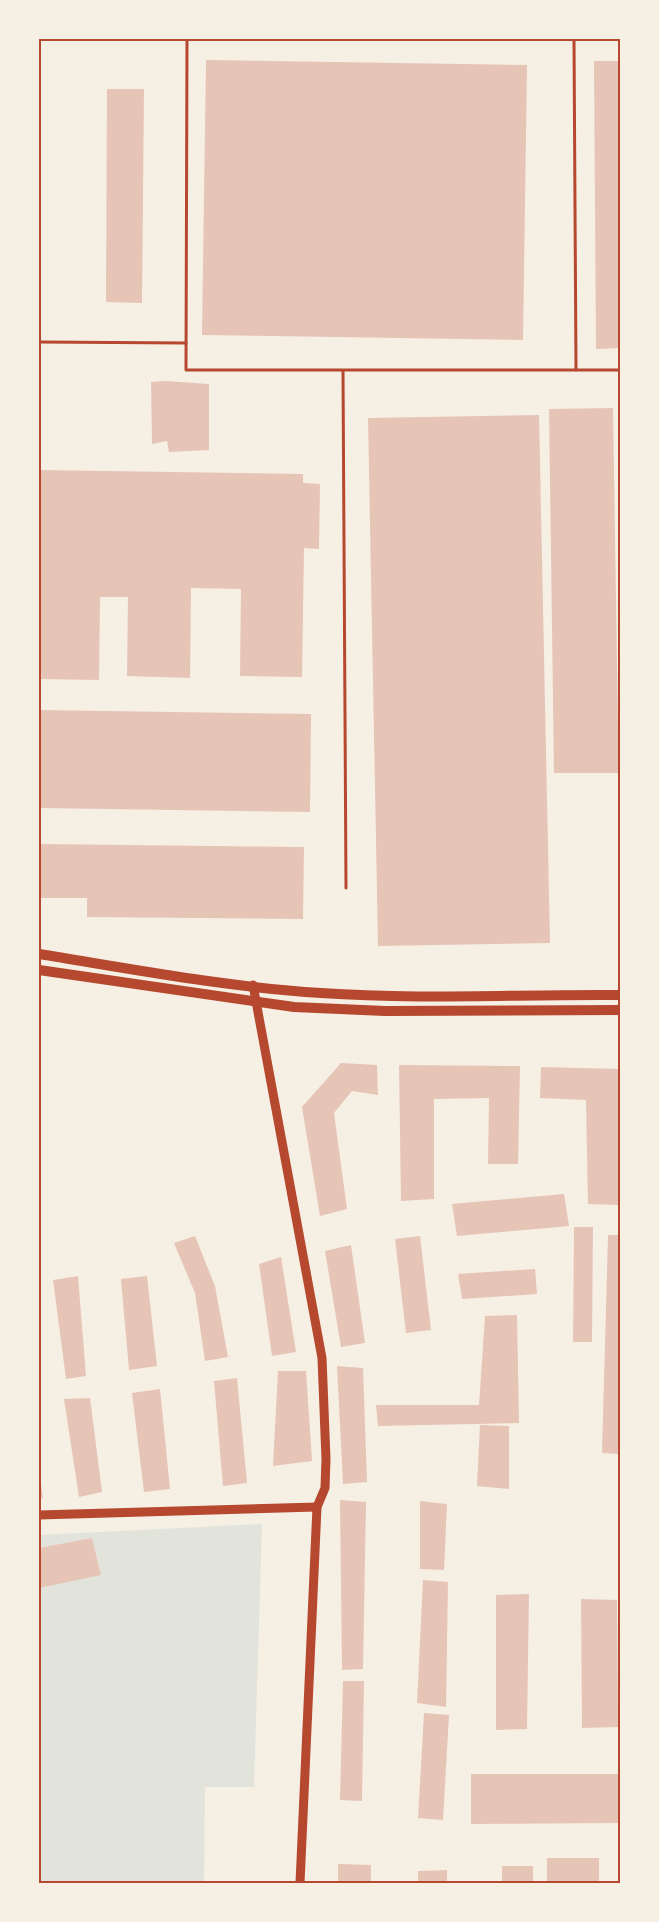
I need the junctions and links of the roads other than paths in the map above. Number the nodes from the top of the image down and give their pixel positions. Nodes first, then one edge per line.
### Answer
1 (187, 39) edge
2 (574, 39) edge
3 (39, 342) edge
4 (186, 343) junction
5 (576, 370) junction
6 (620, 370) edge
7 (344, 371) junction
8 (346, 888) dead end
9 (39, 954) edge
10 (39, 970) edge
11 (253, 985) junction
12 (620, 995) edge
13 (256, 1002) junction
14 (620, 1010) edge
15 (317, 1507) junction
16 (39, 1515) edge
17 (300, 1883) edge

1 - 4 lane
2 - 5 lane
3 - 4 lane
4 - 7 lane
5 - 6 lane
5 - 7 lane
7 - 8 lane
9 - 11 main road
10 - 13 main road
11 - 12 main road
11 - 13 street
13 - 14 main road
13 - 15 street
15 - 16 street
15 - 17 street

